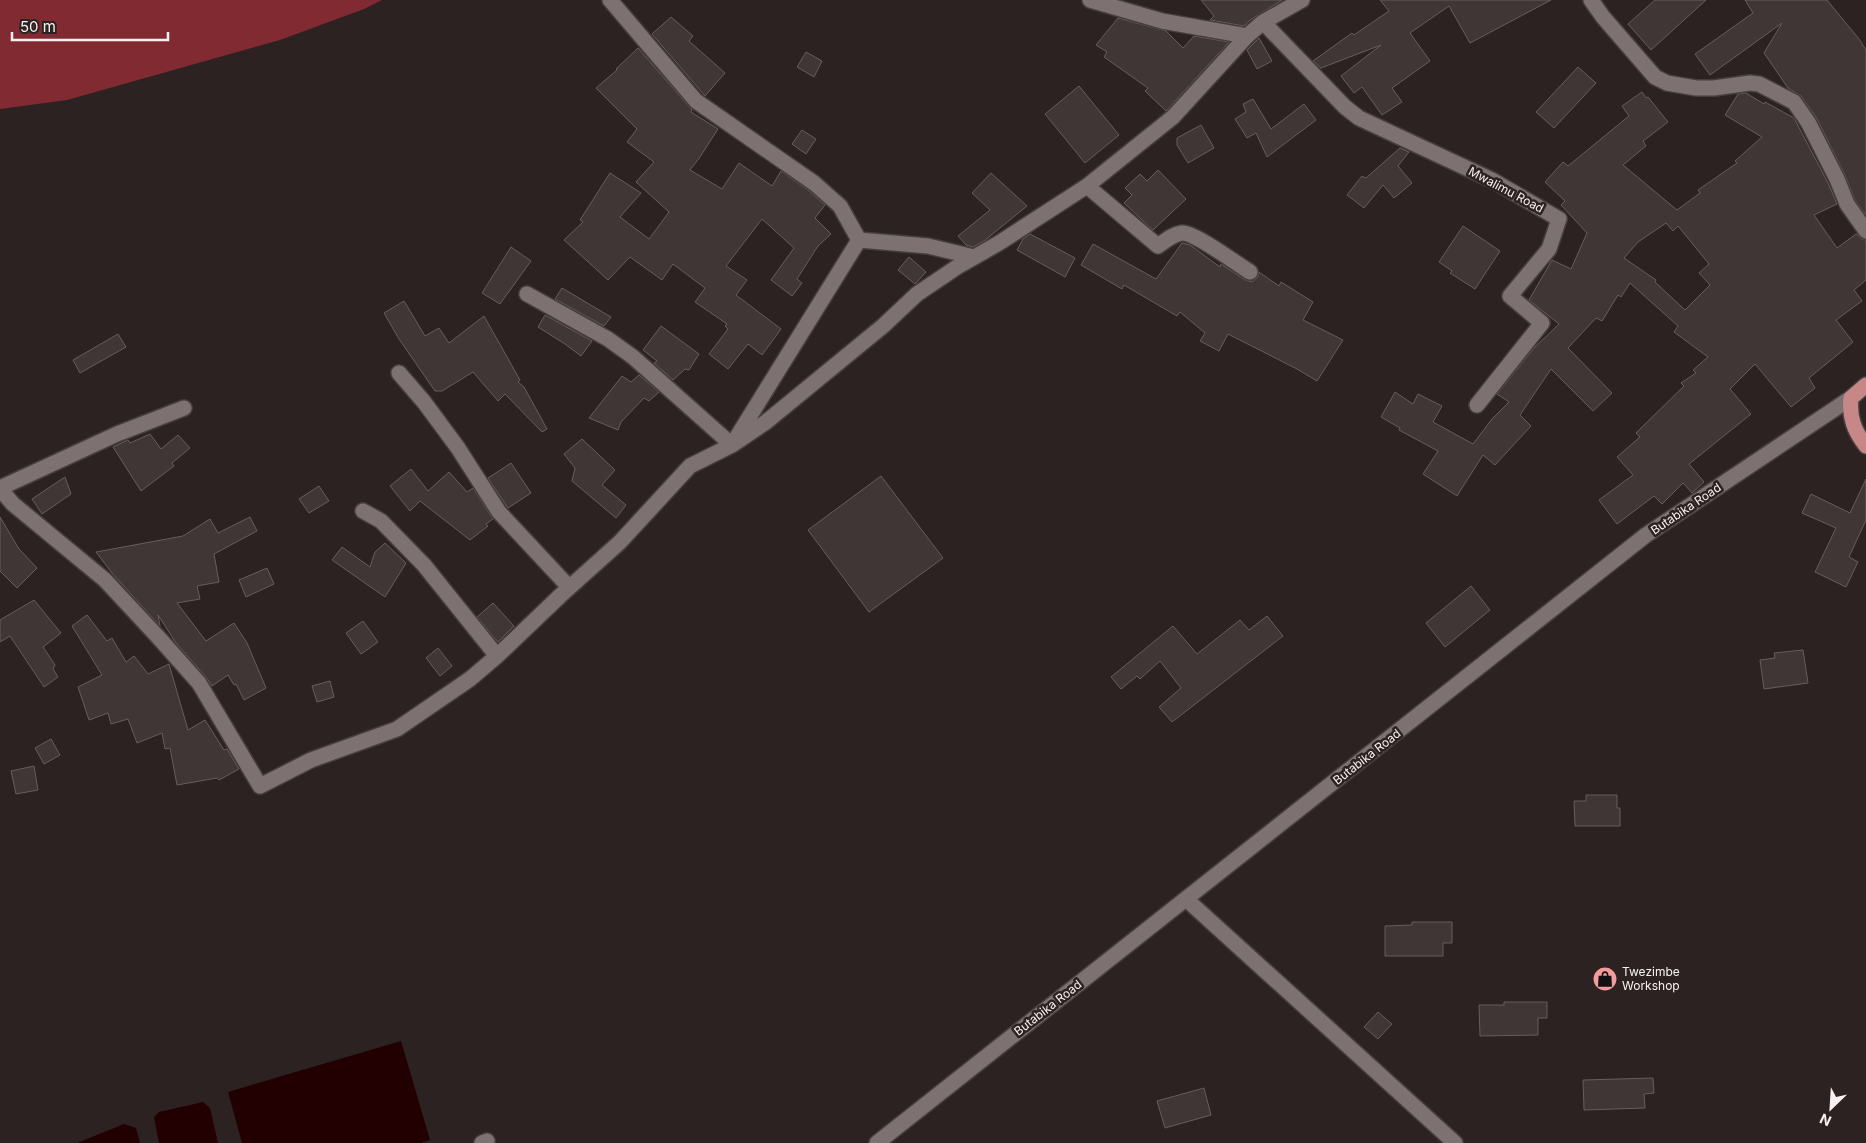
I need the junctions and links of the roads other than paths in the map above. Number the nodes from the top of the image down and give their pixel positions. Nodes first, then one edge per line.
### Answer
1 (610, 0) edge
2 (1090, 0) edge
3 (1302, 0) edge
4 (1591, 0) edge
5 (1263, 22) junction
6 (1247, 36) junction
7 (1087, 186) junction
8 (1866, 232) edge
9 (859, 240) junction
10 (974, 258) junction
11 (1250, 272) dead end
12 (527, 294) dead end
13 (399, 373) dead end
14 (1866, 385) edge
15 (1851, 398) junction
16 (1477, 405) dead end
17 (184, 408) dead end
18 (732, 445) junction
19 (1866, 446) edge
20 (0, 488) edge
21 (363, 511) dead end
22 (569, 587) junction
23 (497, 656) junction
24 (1186, 899) junction
25 (877, 1143) edge
26 (1455, 1143) edge

1 - 9 street
2 - 6 street
3 - 5 street
4 - 8 street
5 - 6 street
5 - 16 street, Mwalimu Road
6 - 7 street
7 - 10 street
7 - 11 street
9 - 10 street
9 - 18 street
10 - 18 street
12 - 18 street
13 - 22 street
14 - 15 main road, Butabika Road
15 - 19 main road
15 - 24 street, Butabika Road
17 - 20 street
18 - 22 street
20 - 23 street
21 - 23 street
22 - 23 street
24 - 25 street, Butabika Road
24 - 26 street

